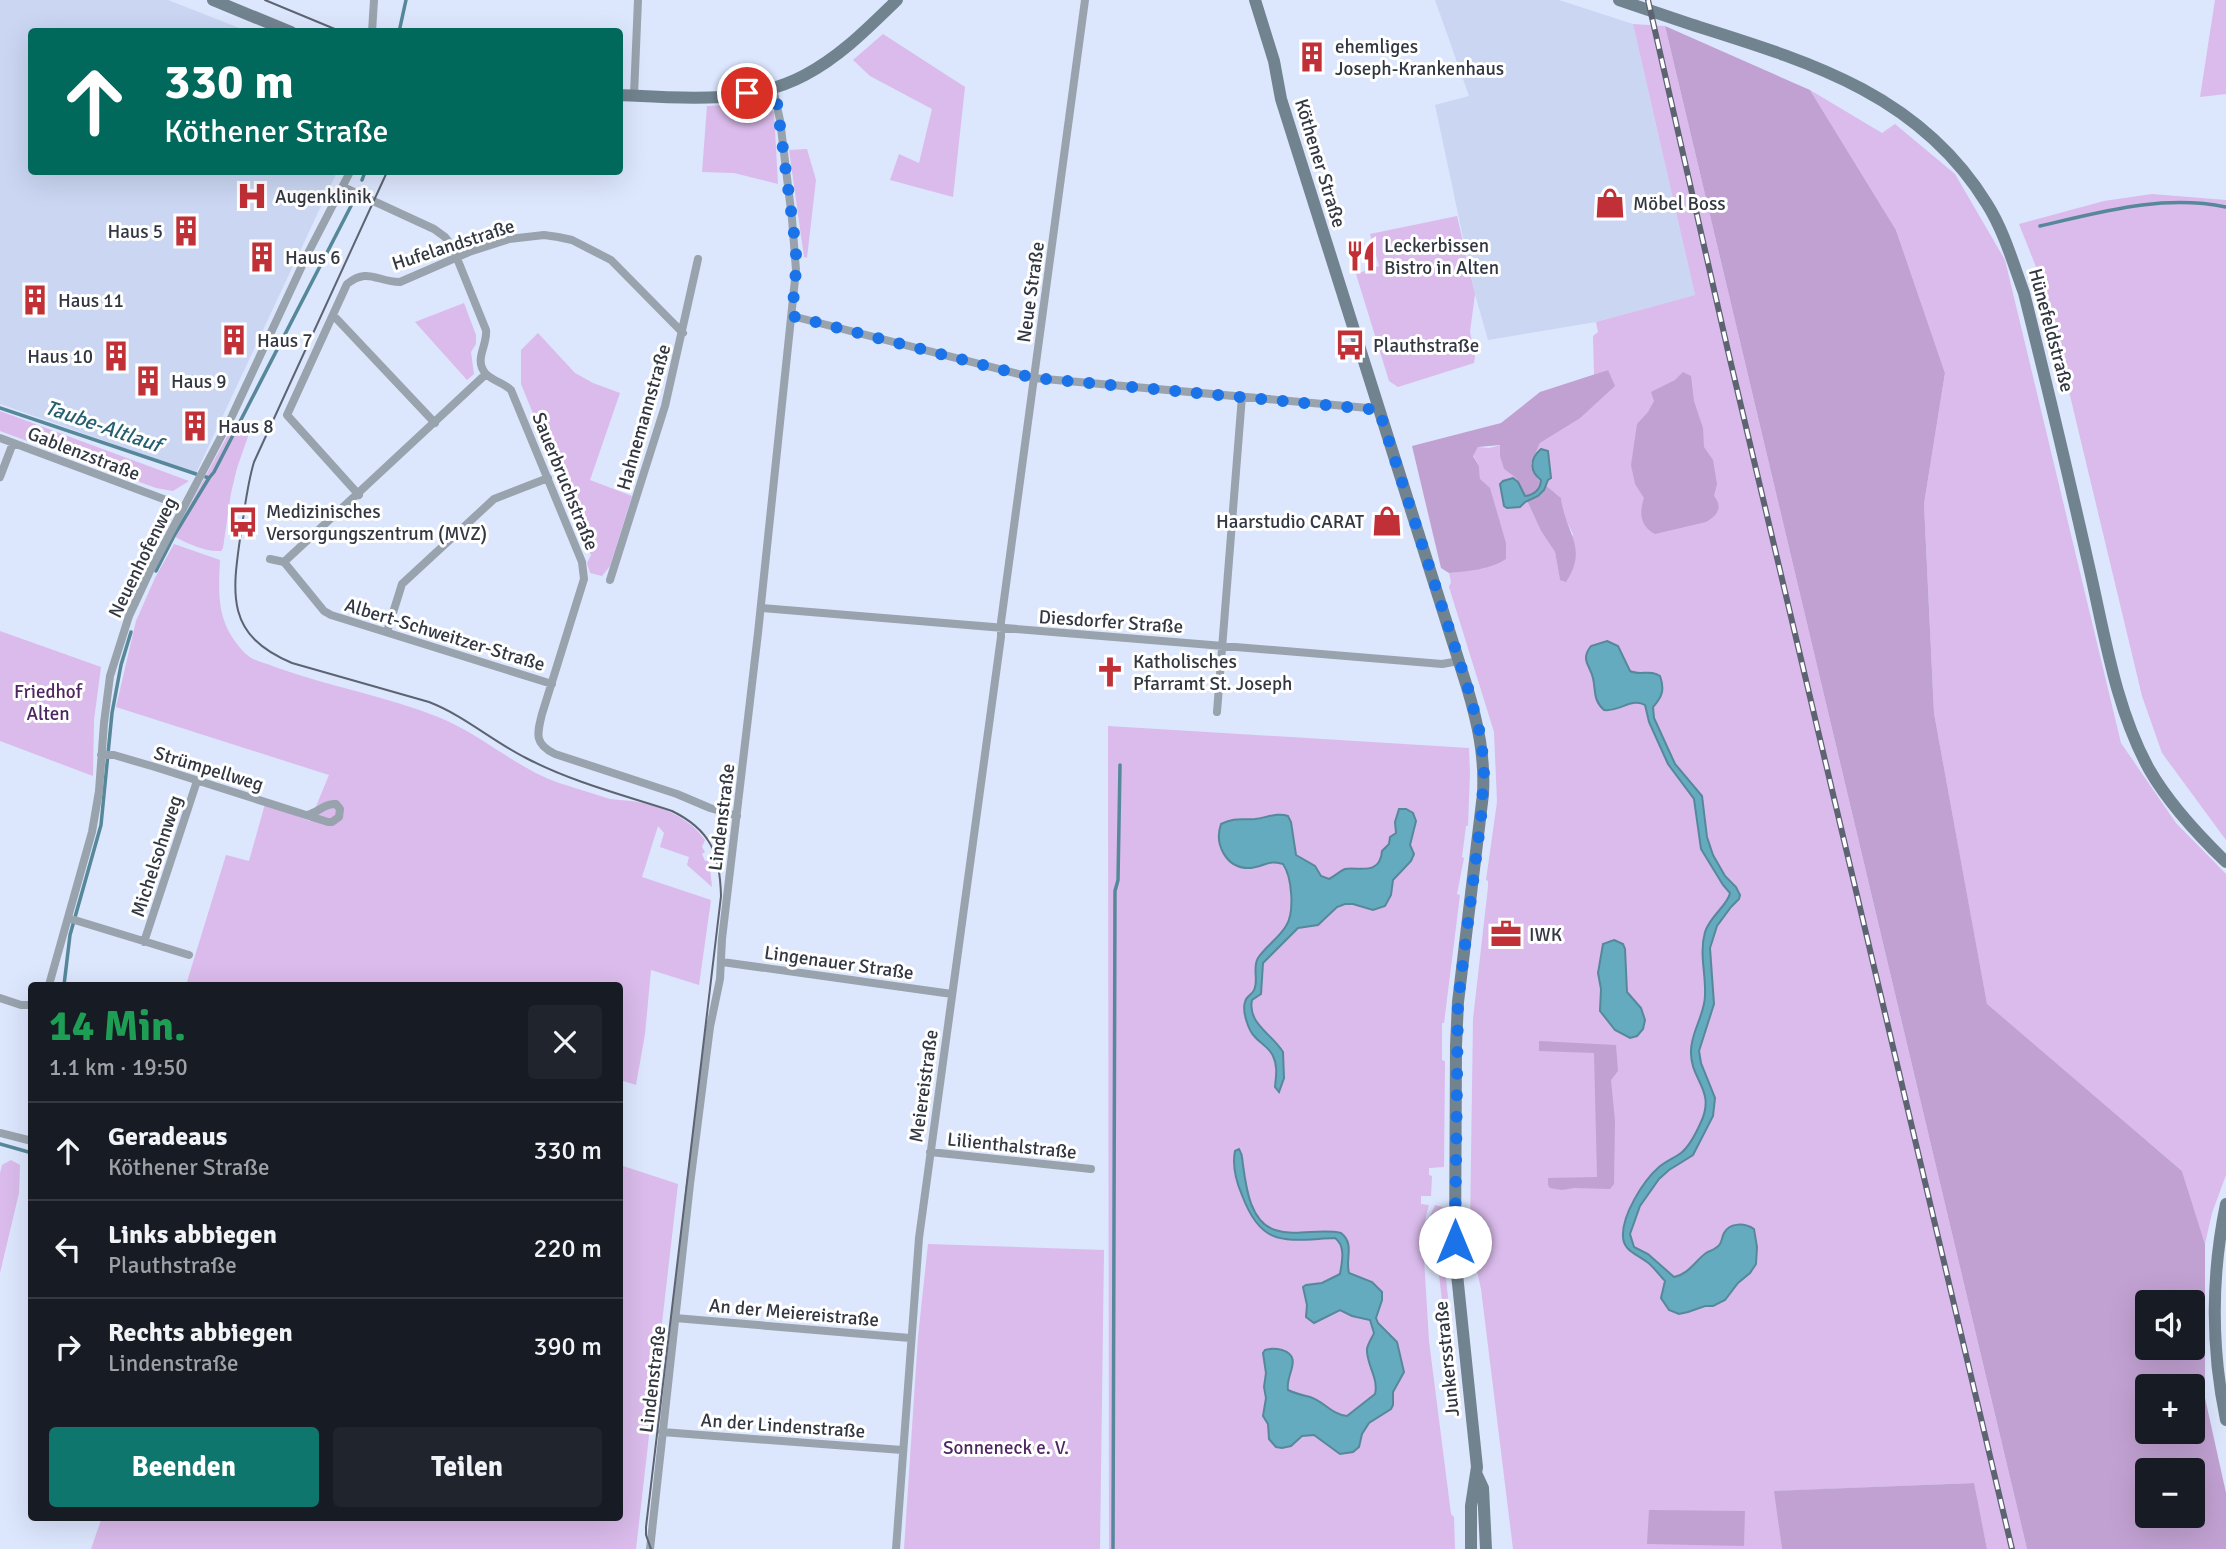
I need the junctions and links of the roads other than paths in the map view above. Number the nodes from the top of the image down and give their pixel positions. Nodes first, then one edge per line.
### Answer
1 (213, 0) edge
2 (374, 0) edge
3 (638, 0) edge
4 (897, 0) edge
5 (1085, 0) edge
6 (1255, 0) edge
7 (1619, 0) edge
8 (281, 28) edge
9 (372, 28) edge
10 (773, 88) junction
11 (623, 95) edge
12 (634, 95) junction
13 (349, 175) edge
14 (343, 187) junction
15 (457, 257) junction
16 (698, 259) dead end
17 (333, 315) junction
18 (792, 316) junction
19 (682, 333) junction
20 (486, 374) junction
21 (1034, 378) junction
22 (1242, 396) junction
23 (1379, 410) junction
24 (435, 423) junction
25 (0, 438) edge
26 (13, 443) junction
27 (0, 477) edge
28 (548, 478) junction
29 (359, 495) junction
30 (182, 509) junction
31 (270, 559) dead end
32 (284, 562) junction
33 (610, 580) dead end
34 (761, 608) junction
35 (1001, 629) junction
36 (387, 632) junction
37 (1223, 644) junction
38 (1459, 661) junction
39 (552, 684) junction
40 (1217, 712) dead end
41 (1481, 737) joint
42 (101, 755) junction
43 (197, 781) junction
44 (307, 815) dead end
45 (737, 816) junction
46 (2226, 862) edge
47 (71, 919) junction
48 (144, 942) junction
49 (188, 956) dead end
50 (722, 962) junction
51 (50, 982) edge
52 (951, 993) junction
53 (0, 998) edge
54 (28, 1004) edge
55 (0, 1133) edge
56 (28, 1140) edge
57 (930, 1152) junction
58 (1091, 1169) dead end
59 (2226, 1203) edge
60 (675, 1318) junction
61 (911, 1338) junction
62 (2226, 1420) edge
63 (662, 1432) junction
64 (902, 1450) junction
65 (1477, 1475) junction
66 (650, 1549) edge
67 (895, 1549) edge
68 (1471, 1549) edge
69 (1486, 1549) edge

1 - 8 main road
2 - 9 street
3 - 12 street
4 - 10 main road
5 - 21 street, Neue Straße
6 - 23 main road, Köthener Straße
7 - 46 main road, Hünefeldstraße
10 - 12 main road
10 - 18 street, Lindenstraße
11 - 12 main road
13 - 14 street, Neuenhofenweg
14 - 15 street
14 - 30 street, Neuenhofenweg
15 - 17 street, Hufelandstraße
15 - 19 street, Hufelandstraße
15 - 20 street
16 - 19 street, Hahnemannstraße
17 - 24 street
17 - 29 street, Hufelandstraße
18 - 21 street
18 - 34 street, Lindenstraße
19 - 33 street, Hahnemannstraße
20 - 24 street
20 - 28 street, Sauerbruchstraße
21 - 22 street
21 - 35 street, Neue Straße
22 - 23 street
22 - 37 street
23 - 38 main road, Köthener Straße
24 - 29 street
25 - 26 street, Gablenzstraße
26 - 27 street, Gablenzstraße
26 - 30 street, Gablenzstraße
28 - 36 street
28 - 39 street, Sauerbruchstraße
29 - 32 street
30 - 42 street, Neuenhofenweg
31 - 32 street
32 - 36 street, Albert-Schweitzer-Straße
34 - 35 street, Diesdorfer Straße
34 - 45 street, Lindenstraße
35 - 37 street, Diesdorfer Straße
35 - 52 street, Meiereistraße
36 - 39 street, Albert-Schweitzer-Straße
37 - 38 street, Diesdorfer Straße
37 - 40 street
38 - 41 main road, Köthener Straße
39 - 45 street, Sauerbruchstraße
41 - 65 main road, Junkersstraße
42 - 43 street, Strümpellweg
42 - 47 street, Neuenhofenweg
43 - 44 street, Strümpellweg
43 - 48 street, Michelsohnweg
45 - 50 street, Lindenstraße
47 - 48 street
47 - 51 street, Neuenhofenweg
48 - 49 street
50 - 52 street, Lingenauer Straße
50 - 60 street, Lindenstraße
52 - 57 street, Meiereistraße
53 - 54 street
55 - 56 street
57 - 58 street, Lilienthalstraße
57 - 61 street, Meiereistraße
59 - 62 main road
60 - 61 street, An der Meiereistraße
60 - 63 street, Lindenstraße
61 - 64 street, Meiereistraße
63 - 64 street, An der Lindenstraße
63 - 66 street, Lindenstraße
64 - 67 street, Meiereistraße
65 - 68 main road, Junkersstraße
65 - 69 main road, Junkersstraße

